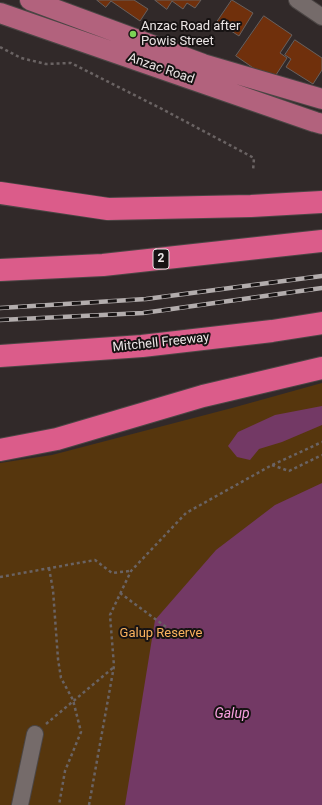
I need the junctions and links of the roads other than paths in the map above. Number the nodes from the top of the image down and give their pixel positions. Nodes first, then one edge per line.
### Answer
1 (30, 0) edge
2 (297, 0) edge
3 (0, 12) edge
4 (322, 17) edge
5 (322, 99) edge
6 (322, 124) edge
7 (0, 193) edge
8 (322, 202) edge
9 (322, 240) edge
10 (0, 270) edge
11 (322, 323) edge
12 (0, 356) edge
13 (322, 368) edge
14 (0, 450) edge
15 (35, 734) road end
16 (20, 805) edge

1 - 5 main road, Anzac Road
2 - 4 street
3 - 6 main road, Anzac Road
7 - 8 highway
9 - 10 highway, 2
11 - 12 highway, Mitchell Freeway
13 - 14 highway
15 - 16 street

